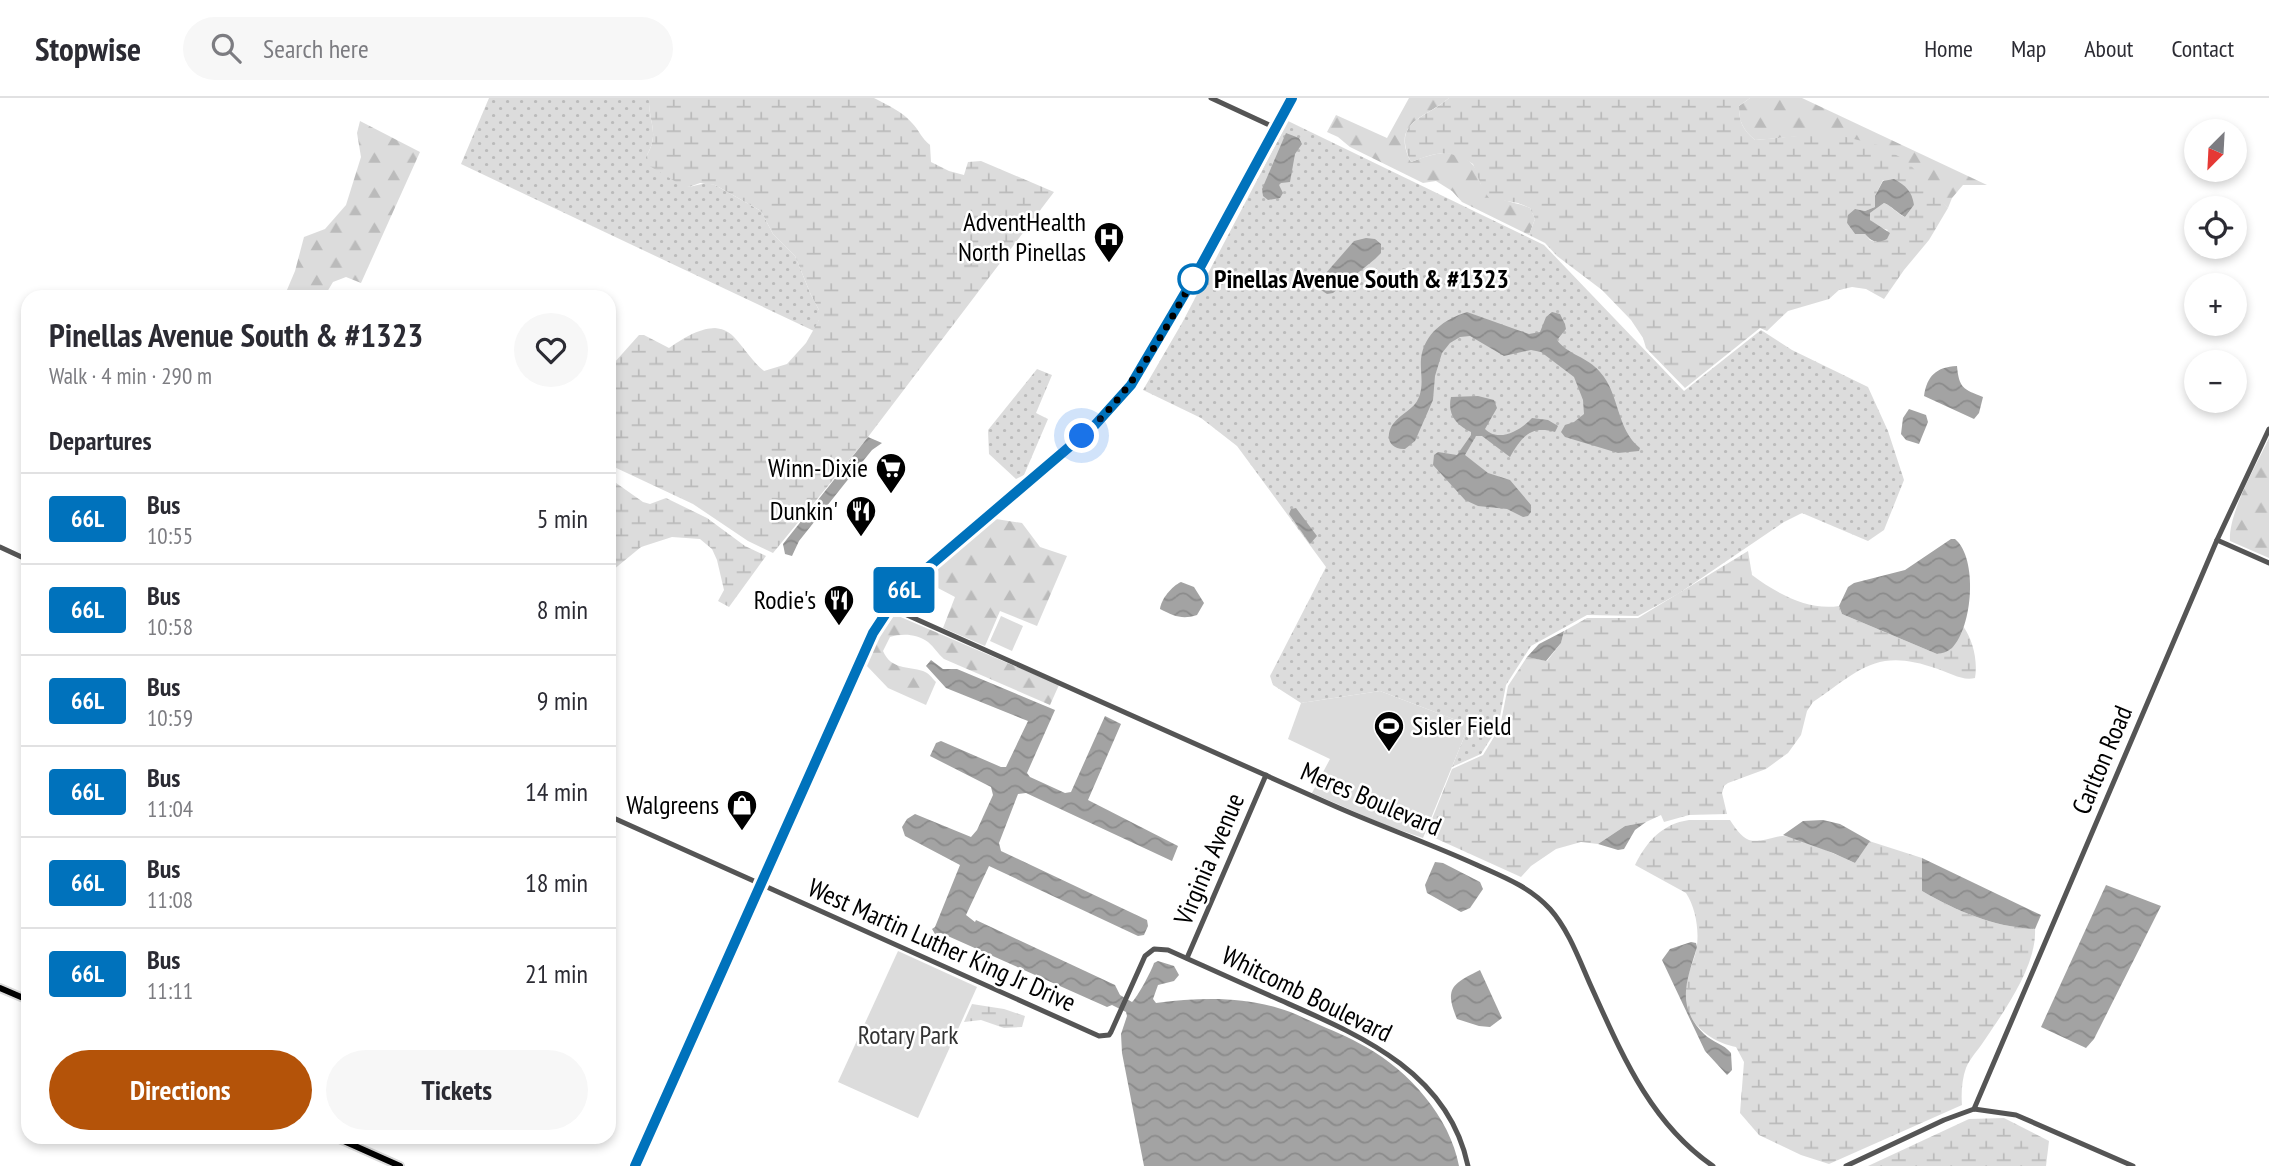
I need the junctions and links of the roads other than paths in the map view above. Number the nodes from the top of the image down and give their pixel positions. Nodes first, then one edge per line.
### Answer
1 (1211, 98) edge
2 (1292, 98) edge
3 (1276, 128) junction
4 (2269, 429) edge
5 (2217, 540) junction
6 (0, 547) edge
7 (21, 557) edge
8 (2269, 562) edge
9 (889, 607) junction
10 (1266, 775) junction
11 (616, 819) edge
12 (760, 885) junction
13 (1187, 958) junction
14 (0, 988) edge
15 (21, 997) edge
16 (1120, 1010) joint
17 (1975, 1109) junction
18 (350, 1144) edge
19 (400, 1166) edge
20 (635, 1166) edge
21 (1468, 1166) edge
22 (1713, 1166) edge
23 (1846, 1166) edge
24 (2133, 1166) edge

1 - 3 street
2 - 3 main road
3 - 9 main road
4 - 5 street, Carlton Road
5 - 8 street
5 - 17 street, Carlton Road
6 - 7 street
9 - 10 street, Meres Boulevard
9 - 12 main road
10 - 13 street, Virginia Avenue
10 - 22 street, Meres Boulevard
11 - 12 street, West Martin Luther King Jr Drive
12 - 16 street, West Martin Luther King Jr Drive
12 - 20 main road
13 - 16 street, Whitcomb Boulevard
13 - 21 street, Whitcomb Boulevard
14 - 15 main road
17 - 23 street
17 - 24 street
18 - 19 main road

